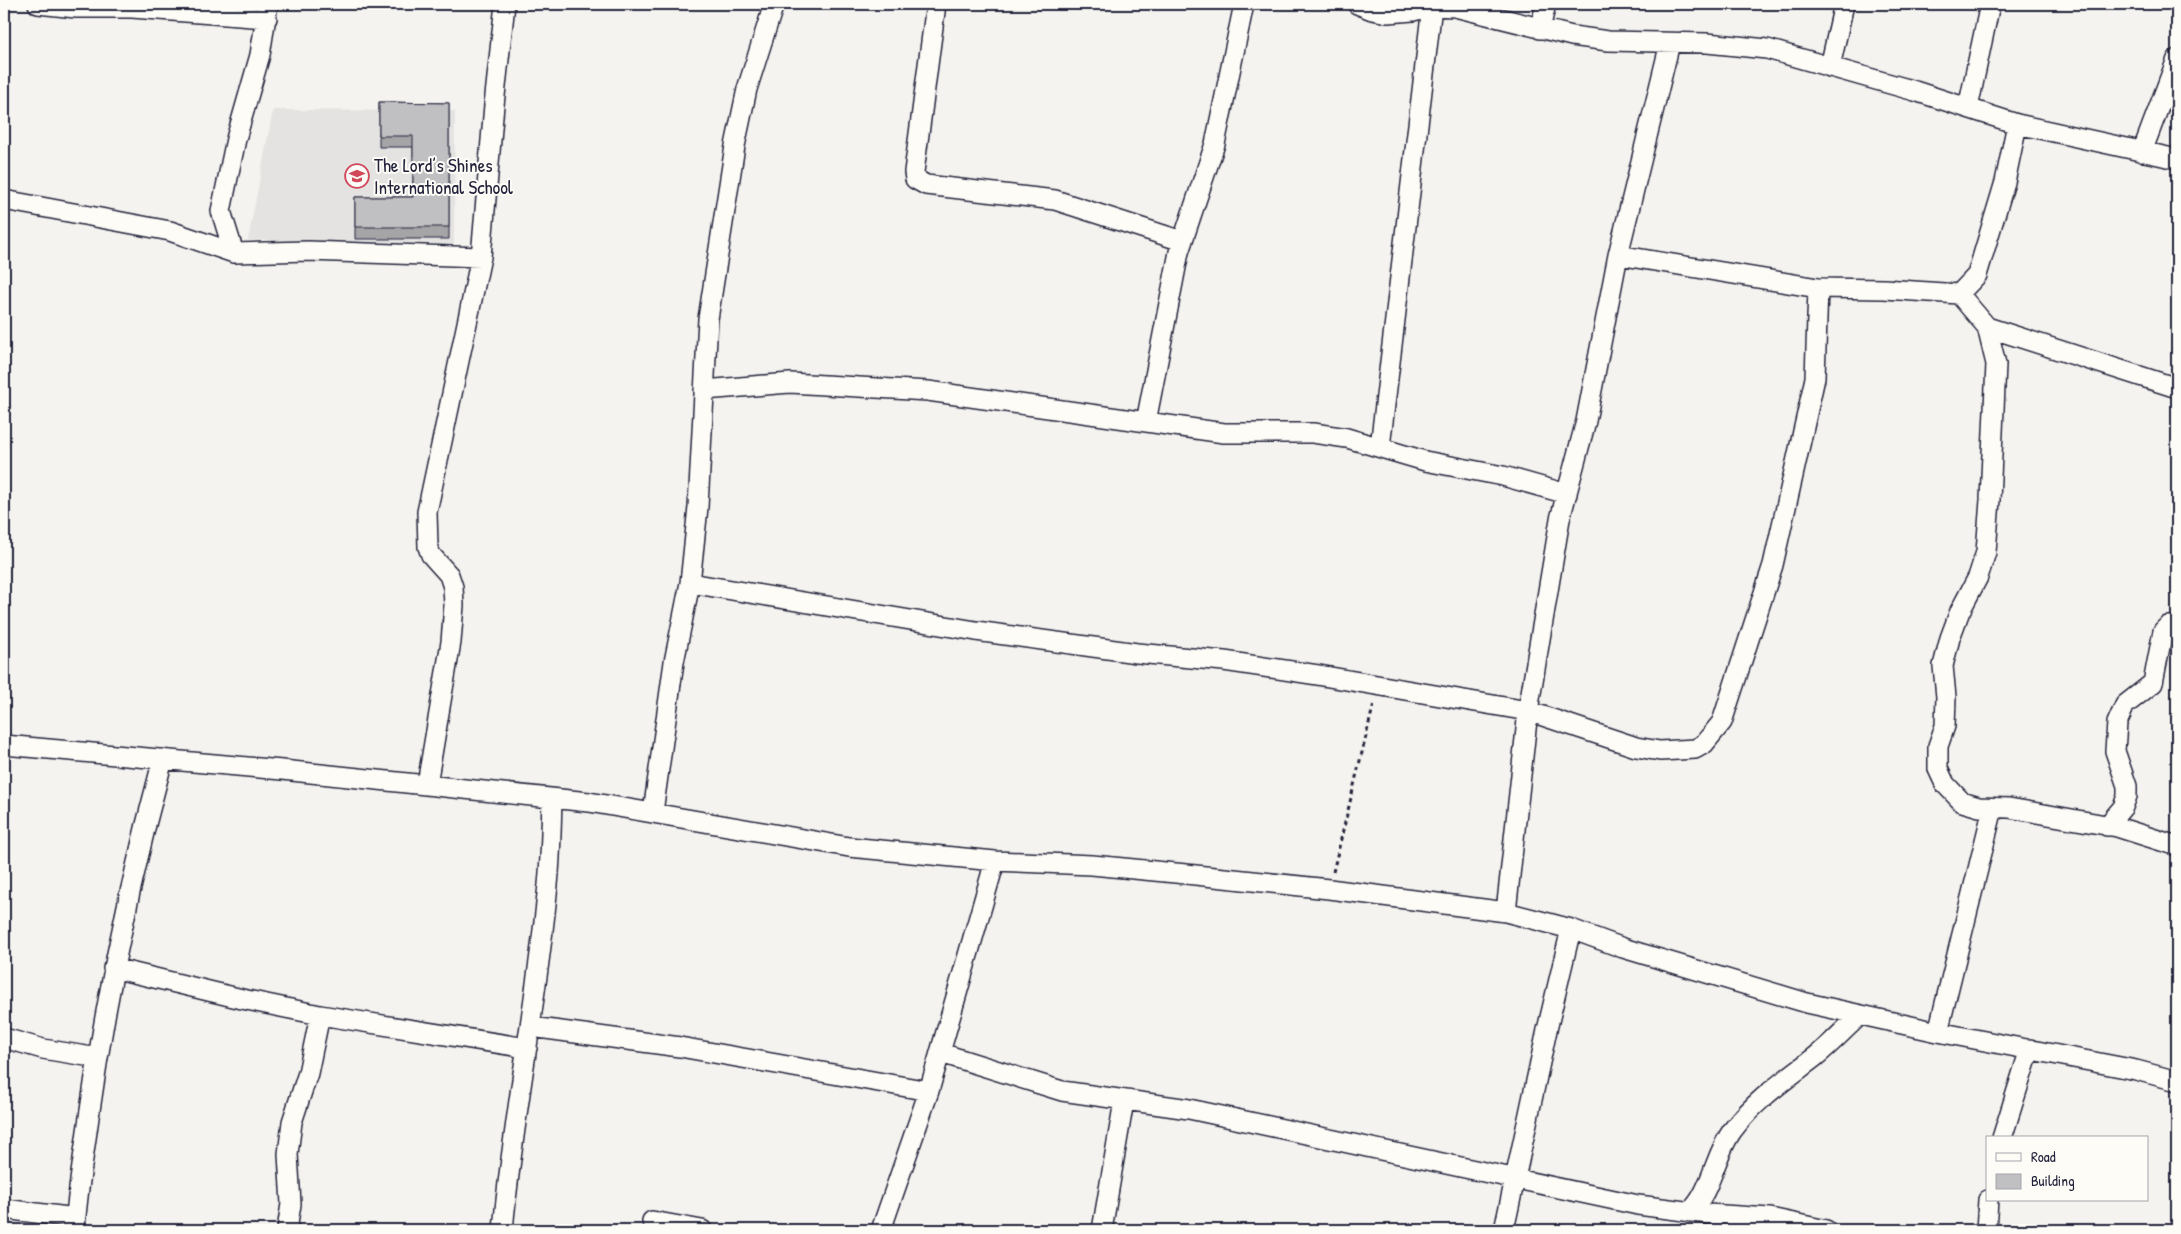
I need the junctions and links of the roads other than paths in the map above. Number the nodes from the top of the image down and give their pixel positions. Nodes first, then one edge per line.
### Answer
1 (38, 4) edge
2 (505, 4) edge
3 (774, 4) edge
4 (936, 4) edge
5 (1244, 4) edge
6 (1357, 4) edge
7 (1546, 4) edge
8 (1844, 4) edge
9 (1990, 4) edge
10 (1432, 6) junction
11 (268, 11) edge
12 (1540, 29) junction
13 (1670, 43) junction
14 (2177, 59) edge
15 (1830, 67) junction
16 (1968, 108) junction
17 (2017, 124) junction
18 (2142, 152) junction
19 (2177, 159) edge
20 (4, 200) edge
21 (1182, 241) junction
22 (234, 253) junction
23 (1618, 255) junction
24 (480, 257) junction
25 (1818, 288) junction
26 (1959, 294) junction
27 (1988, 327) junction
28 (2177, 388) edge
29 (704, 390) junction
30 (1146, 422) junction
31 (1380, 447) junction
32 (1567, 494) junction
33 (690, 583) junction
34 (2177, 626) edge
35 (1528, 711) junction
36 (4, 745) edge
37 (163, 759) junction
38 (427, 784) junction
39 (552, 799) junction
40 (1993, 808) junction
41 (653, 812) junction
42 (2107, 826) junction
43 (2177, 846) edge
44 (995, 861) junction
45 (1506, 912) junction
46 (1572, 929) junction
47 (113, 968) junction
48 (320, 1015) junction
49 (1860, 1015) junction
50 (531, 1027) junction
51 (1938, 1032) junction
52 (4, 1038) edge
53 (527, 1048) junction
54 (2030, 1049) junction
55 (941, 1053) junction
56 (98, 1058) junction
57 (2177, 1081) edge
58 (929, 1091) junction
59 (1124, 1101) junction
60 (2003, 1136) edge
61 (1516, 1178) junction
62 (1988, 1202) edge
63 (4, 1209) edge
64 (1690, 1212) junction
65 (652, 1221) dead end
66 (1726, 1223) edge
67 (75, 1224) edge
68 (287, 1230) edge
69 (503, 1230) edge
70 (702, 1230) edge
71 (881, 1230) edge
72 (1102, 1230) edge
73 (1504, 1230) edge
74 (1826, 1230) edge
75 (1986, 1230) edge

1 - 11 street
2 - 24 street
3 - 29 street
4 - 21 street
5 - 21 street
6 - 10 street
7 - 12 street
8 - 15 street
9 - 16 street
10 - 12 street
10 - 31 street
11 - 22 street
12 - 13 street
13 - 15 street
13 - 23 street
14 - 18 street
15 - 16 street
16 - 17 street
17 - 18 street
17 - 26 street
18 - 19 street
20 - 22 street
21 - 30 street
22 - 24 street
23 - 25 street
23 - 32 street
24 - 38 street
25 - 26 street
25 - 35 street
26 - 27 street
27 - 28 street
27 - 40 street
29 - 30 street
29 - 33 street
30 - 31 street
31 - 32 street
32 - 35 street
33 - 35 street
33 - 41 street
34 - 42 street
35 - 45 street
36 - 37 street
37 - 38 street
37 - 47 street
38 - 39 street
39 - 41 street
39 - 50 street
40 - 42 street
40 - 51 street
41 - 44 street
42 - 43 street
44 - 45 street
44 - 55 street
45 - 46 street
46 - 49 street
46 - 61 street
47 - 48 street
47 - 56 street
48 - 53 street
48 - 68 street
49 - 51 street
49 - 64 street
50 - 53 street
50 - 58 street
51 - 54 street
52 - 56 street
53 - 69 street
54 - 57 street
54 - 60 street
55 - 58 street
55 - 59 street
56 - 67 street
58 - 71 street
59 - 61 street
59 - 72 street
61 - 64 street
61 - 73 street
62 - 75 street
63 - 67 street
64 - 66 street
65 - 70 street
66 - 74 street

